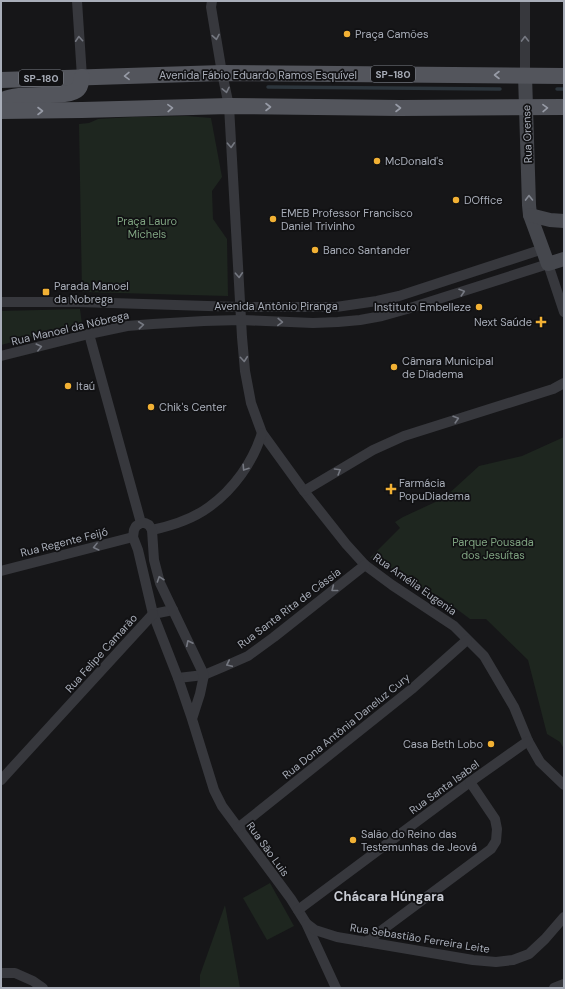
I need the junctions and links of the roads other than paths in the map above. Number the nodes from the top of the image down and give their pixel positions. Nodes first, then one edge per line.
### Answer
1 (77, 1) edge
2 (527, 2) edge
3 (211, 3) edge
4 (222, 73) junction
5 (526, 75) junction
6 (564, 76) edge
7 (82, 77) junction
8 (1, 80) edge
9 (1, 101) edge
10 (229, 106) junction
11 (564, 107) edge
12 (526, 108) junction
13 (1, 111) edge
14 (530, 215) junction
15 (564, 221) edge
16 (543, 249) junction
17 (564, 259) edge
18 (548, 264) junction
19 (1, 302) edge
20 (240, 307) junction
21 (564, 312) edge
22 (241, 320) junction
23 (89, 334) junction
24 (1, 356) edge
25 (564, 383) edge
26 (262, 433) junction
27 (304, 492) junction
28 (141, 523) junction
29 (152, 530) junction
30 (133, 537) junction
31 (365, 565) junction
32 (1, 571) edge
33 (173, 610) junction
34 (153, 614) junction
35 (467, 640) junction
36 (204, 675) junction
37 (178, 678) junction
38 (192, 719) junction
39 (528, 741) junction
40 (1, 780) edge
41 (470, 782) junction
42 (564, 785) edge
43 (238, 828) junction
44 (298, 910) junction
45 (564, 917) edge
46 (306, 922) junction
47 (366, 942) junction
48 (1, 973) edge
49 (564, 984) edge
50 (43, 988) edge
51 (336, 988) edge
52 (554, 988) edge

7 -> 1 street
5 -> 2 street, Rua Orense
3 -> 4 street, Rua Amélia Eugenia
5 -> 4 main road, Avenida Fábio Eduardo Ramos Esquível / SP-180
4 -> 7 main road, Avenida Fábio Eduardo Ramos Esquível / SP-180
4 -> 10 street, Rua Amélia Eugenia
5 - 6 main road, Avenida Fábio Eduardo Ramos Esquível / SP-180
5 - 12 main road, Rua Orense
7 - 8 main road, Avenida Fábio Eduardo Ramos Esquível / SP-180
7 - 9 main road
10 -> 12 main road
13 -> 10 main road
10 -> 20 street, Rua Amélia Eugenia
12 -> 11 main road
14 -> 12 main road, Rua Orense
14 - 15 main road
14 - 16 main road, Rua Orense
16 - 18 main road, Rua Orense
16 - 20 street, Avenida Antônio Piranga
17 - 18 main road, Avenida Antônio Piranga
18 - 21 street
22 -> 18 street, Avenida Antônio Piranga
19 - 20 street, Avenida Antônio Piranga
20 - 22 street, Rua Amélia Eugenia
23 -> 22 street, Rua Manoel da Nóbrega
22 -> 26 street, Rua Amélia Eugenia
24 -> 23 street, Rua Manoel da Nóbrega
23 - 28 street
27 -> 25 street
26 - 27 street, Rua Amélia Eugenia
26 -> 29 street
27 - 31 street, Rua Amélia Eugenia
28 - 29 street
28 - 30 street
33 -> 29 street
30 -> 32 street, Rua Regente Feijó
30 - 34 street, Rua Felipe Camarão
31 - 35 street, Rua Amélia Eugenia
31 -> 36 street, Rua Santa Rita de Cássia
33 - 34 street
36 -> 33 street
34 - 37 street, Rua São Luis
34 - 40 street, Rua Felipe Camarão
35 - 39 street, Rua Amélia Eugenia
35 - 43 street, Rua Dona Antônia Daneluz Cury
36 - 37 street
36 - 38 street
37 - 38 street, Rua São Luis
38 - 43 street, Rua São Luis
39 - 41 street, Rua Santa Isabel
39 - 42 street, Rua Amélia Eugenia
41 - 44 street, Rua Santa Isabel
41 - 47 street
43 - 44 street, Rua São Luis
44 - 46 street, Rua São Luis
45 - 47 street, Rua Sebastião Ferreira Leite
46 - 47 street, Rua Sebastião Ferreira Leite
46 - 51 street, Rua São Luis
48 - 50 street
49 - 52 street

